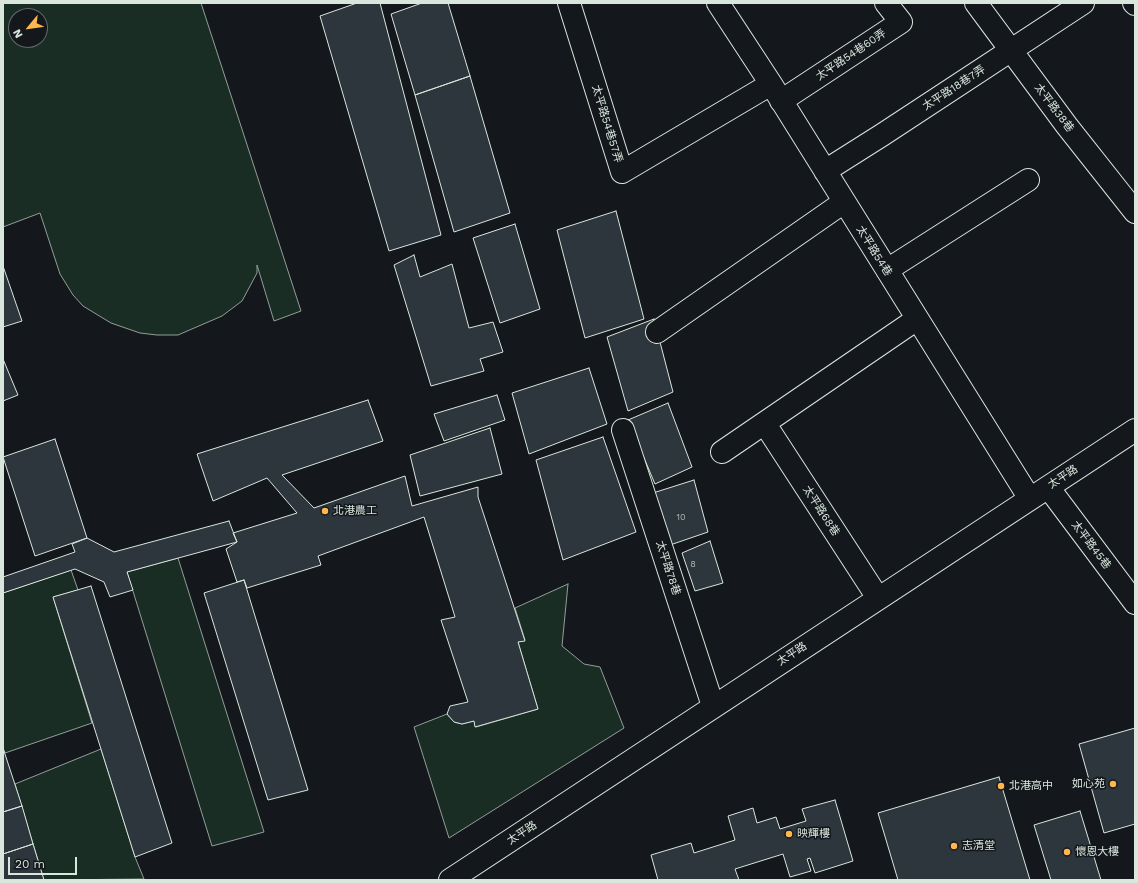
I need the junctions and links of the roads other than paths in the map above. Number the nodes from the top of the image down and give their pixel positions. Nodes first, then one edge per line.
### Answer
1 (569, 3) edge
2 (718, 3) edge
3 (886, 3) edge
4 (976, 3) edge
5 (1083, 3) edge
6 (1012, 51) junction
7 (776, 93) junction
8 (825, 171) junction
9 (1028, 180) dead end
10 (844, 202) junction
11 (1135, 212) edge
12 (887, 270) junction
13 (918, 320) junction
14 (657, 332) dead end
15 (765, 424) junction
16 (624, 430) dead end
17 (1135, 430) edge
18 (722, 452) dead end
19 (1048, 487) junction
20 (1030, 499) junction
21 (878, 598) junction
22 (1135, 603) edge
23 (713, 706) junction
24 (450, 880) edge

1 - 7 street, 太平路54巷57弄
2 - 7 street, 太平路54巷
3 - 7 street, 太平路54巷60弄
4 - 6 street, 太平路38巷
5 - 6 street, 太平路18巷7弄
6 - 8 street, 太平路18巷7弄
6 - 11 street, 太平路38巷
7 - 8 street, 太平路54巷
8 - 10 street, 太平路54巷
9 - 12 street
10 - 12 street, 太平路54巷
10 - 14 street
12 - 13 street, 太平路54巷
13 - 15 street
13 - 20 street, 太平路54巷
15 - 18 street
15 - 21 street, 太平路68巷
16 - 23 street, 太平路78巷
17 - 19 street, 太平路
19 - 20 street, 太平路
19 - 22 street, 太平路45巷
20 - 21 street, 太平路
21 - 23 street, 太平路
23 - 24 street, 太平路

